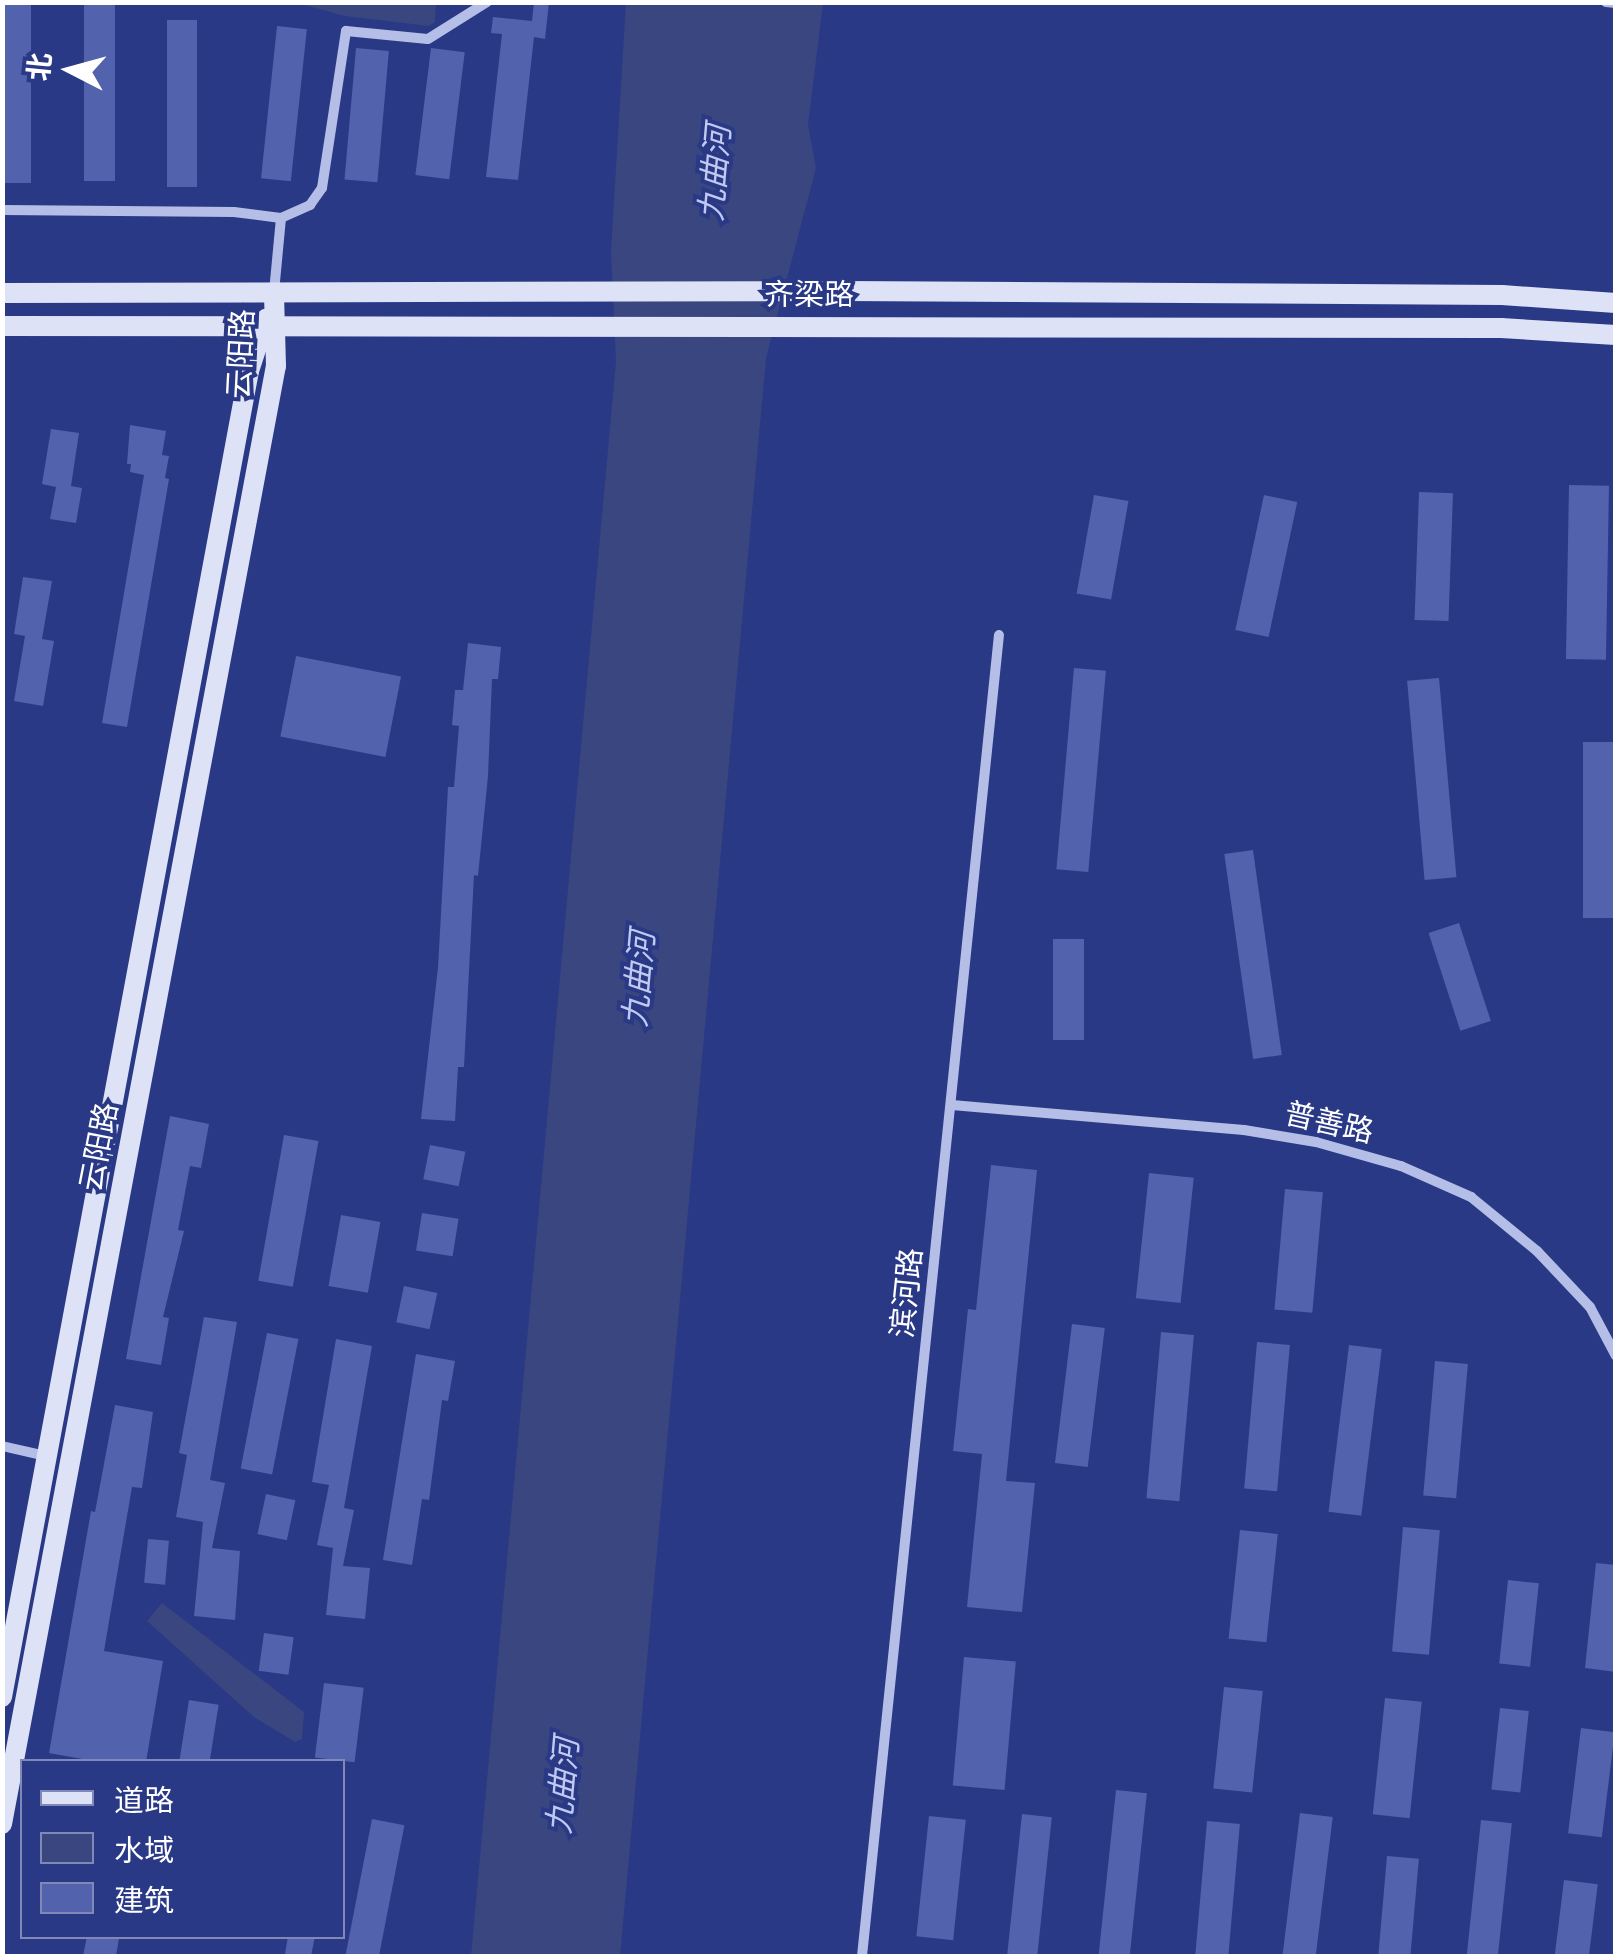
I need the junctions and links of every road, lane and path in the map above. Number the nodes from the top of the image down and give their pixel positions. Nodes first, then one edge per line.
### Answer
1 (487, 2) edge
2 (1606, 2) edge
3 (1616, 3) edge
4 (2, 210) edge
5 (281, 218) junction
6 (274, 293) junction
7 (2, 294) edge
8 (1616, 303) edge
9 (2, 326) edge
10 (269, 328) junction
11 (1616, 335) edge
12 (1000, 635) dead end
13 (952, 1105) junction
14 (1616, 1356) edge
15 (2, 1446) edge
16 (48, 1456) junction
17 (71, 1462) junction
18 (2, 1697) edge
19 (2, 1824) edge
20 (862, 1956) edge

1 - 5 street
2 - 3 street
4 - 5 street
5 - 6 street
6 - 7 main road, 齐梁路
6 - 8 main road, 齐梁路
6 - 10 main road, 云阳路
9 - 10 main road, 齐梁路
10 - 11 main road, 齐梁路
10 - 16 main road, 云阳路
10 - 17 main road, 云阳路
12 - 13 street, 滨河路
13 - 14 street, 普善路
13 - 20 street, 滨河路
15 - 16 street
16 - 17 street
16 - 18 main road, 云阳路
17 - 19 main road, 云阳路

